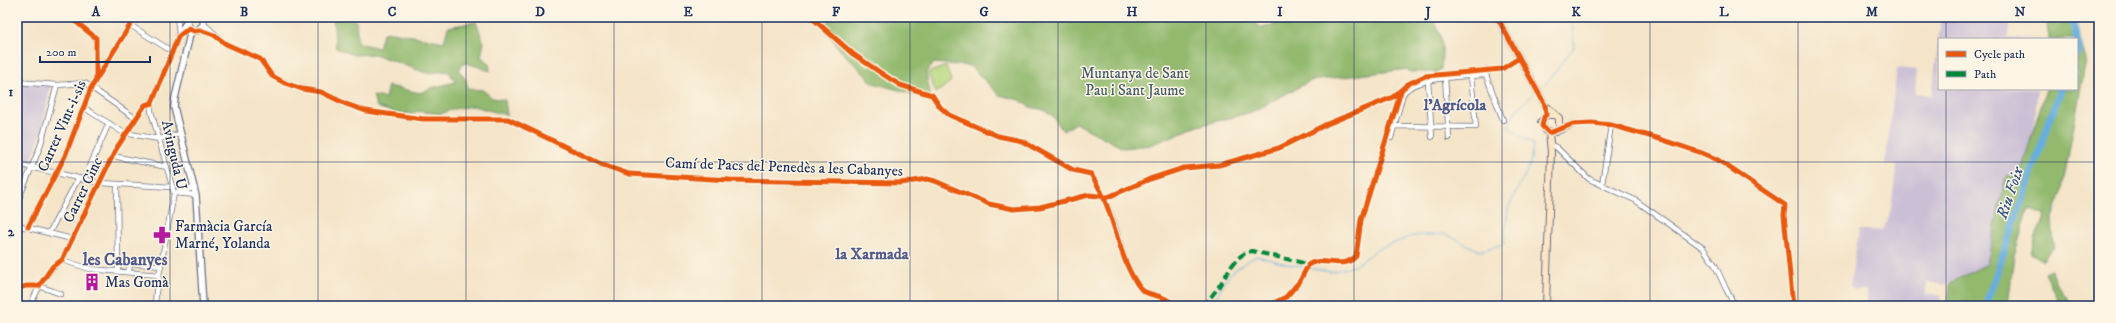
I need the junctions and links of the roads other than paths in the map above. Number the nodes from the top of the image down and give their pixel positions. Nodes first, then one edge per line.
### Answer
1 (135, 17) edge
2 (177, 17) edge
3 (203, 17) edge
4 (1497, 17) edge
5 (191, 24) edge
6 (204, 24) junction
7 (130, 25) junction
8 (214, 35) junction
9 (179, 36) junction
10 (173, 52) junction
11 (1519, 58) junction
12 (1487, 72) junction
13 (1471, 76) junction
14 (1445, 78) junction
15 (1428, 81) junction
16 (17, 82) edge
17 (57, 85) junction
18 (91, 88) junction
19 (149, 103) junction
20 (1545, 105) junction
21 (83, 106) junction
22 (1546, 115) junction
23 (1554, 115) junction
24 (135, 118) junction
25 (1503, 120) dead end
26 (1560, 120) junction
27 (109, 123) junction
28 (1611, 125) dead end
29 (1395, 126) junction
30 (1432, 126) junction
31 (1450, 126) junction
32 (1554, 131) junction
33 (126, 133) junction
34 (180, 134) junction
35 (1432, 137) dead end
36 (1391, 138) dead end
37 (1449, 138) dead end
38 (159, 139) junction
39 (1551, 145) junction
40 (113, 156) junction
41 (17, 164) edge
42 (32, 167) junction
43 (167, 167) junction
44 (55, 173) junction
45 (78, 179) junction
46 (84, 180) junction
47 (100, 183) junction
48 (117, 184) junction
49 (1602, 185) junction
50 (194, 188) junction
51 (173, 190) junction
52 (196, 195) junction
53 (1103, 196) junction
54 (17, 203) edge
55 (17, 224) edge
56 (28, 227) junction
57 (49, 233) junction
58 (72, 239) junction
59 (62, 260) junction
60 (142, 264) junction
61 (161, 266) junction
62 (118, 270) junction
63 (129, 272) junction
64 (140, 273) junction
65 (159, 275) junction
66 (39, 286) junction
67 (61, 294) dead end
68 (30, 306) edge
69 (155, 306) edge
70 (203, 306) edge
71 (1175, 306) edge
72 (1546, 306) edge
73 (1735, 306) edge

1 - 7 street, Carrer Vint-i-sis
2 - 9 street
3 - 6 street
4 - 11 main road
5 - 6 street
5 - 8 street, Camí de Pacs del Penedès a les Cabanyes
5 - 9 street
5 - 34 street
6 - 8 street, Camí de Pacs del Penedès a les Cabanyes
7 - 10 street
7 - 18 street, Carrer Vint-i-sis
8 - 53 street, Camí de Pacs del Penedès a les Cabanyes
9 - 10 street, Avinguda U
10 - 19 street, Avinguda U
11 - 12 street, Camí de Pacs del Penedès a les Cabanyes
11 - 20 main road
12 - 13 street
12 - 25 street
12 - 53 street, Camí de Pacs del Penedès a les Cabanyes
13 - 14 street
13 - 31 street
14 - 15 street
14 - 31 street
15 - 29 street
15 - 30 street
16 - 17 street
17 - 18 street
17 - 42 street
18 - 21 street, Carrer Vint-i-sis
18 - 24 street
19 - 24 street, Carrer Cinc
19 - 38 street, Avinguda U
20 - 22 main road
20 - 23 main road
21 - 27 street
21 - 44 street, Carrer Vint-i-sis
22 - 23 main road
22 - 32 main road
23 - 26 main road
24 - 33 street, Carrer Cinc
26 - 32 main road
26 - 32 main road
27 - 33 street
27 - 46 street
28 - 49 street
29 - 30 street
29 - 36 street
30 - 31 street
30 - 35 street
31 - 37 street
32 - 39 main road
33 - 38 street
33 - 40 street, Carrer Cinc
34 - 38 street
34 - 50 street
38 - 43 street, Avinguda U
39 - 49 street
39 - 72 main road
40 - 43 street
40 - 47 street, Carrer Cinc
41 - 42 street
42 - 44 street
42 - 54 street
43 - 51 street, Avinguda U
44 - 45 street
44 - 56 street, Carrer Vint-i-sis
45 - 46 street
45 - 57 street
46 - 47 street
47 - 48 street
47 - 58 street, Carrer Cinc
48 - 51 street
48 - 62 street
49 - 73 street
50 - 51 street
50 - 52 street
51 - 52 street
51 - 61 street, Avinguda U
52 - 70 street
53 - 71 street
55 - 56 street
56 - 57 street
57 - 58 street
58 - 59 street, Carrer Cinc
59 - 62 street
59 - 66 street, Carrer Cinc
60 - 61 street
60 - 63 street
60 - 64 street
61 - 65 street, Avinguda U
62 - 63 street
63 - 64 street
64 - 65 street
65 - 69 street, Avinguda U
66 - 67 street
66 - 68 street, Carrer Cinc

